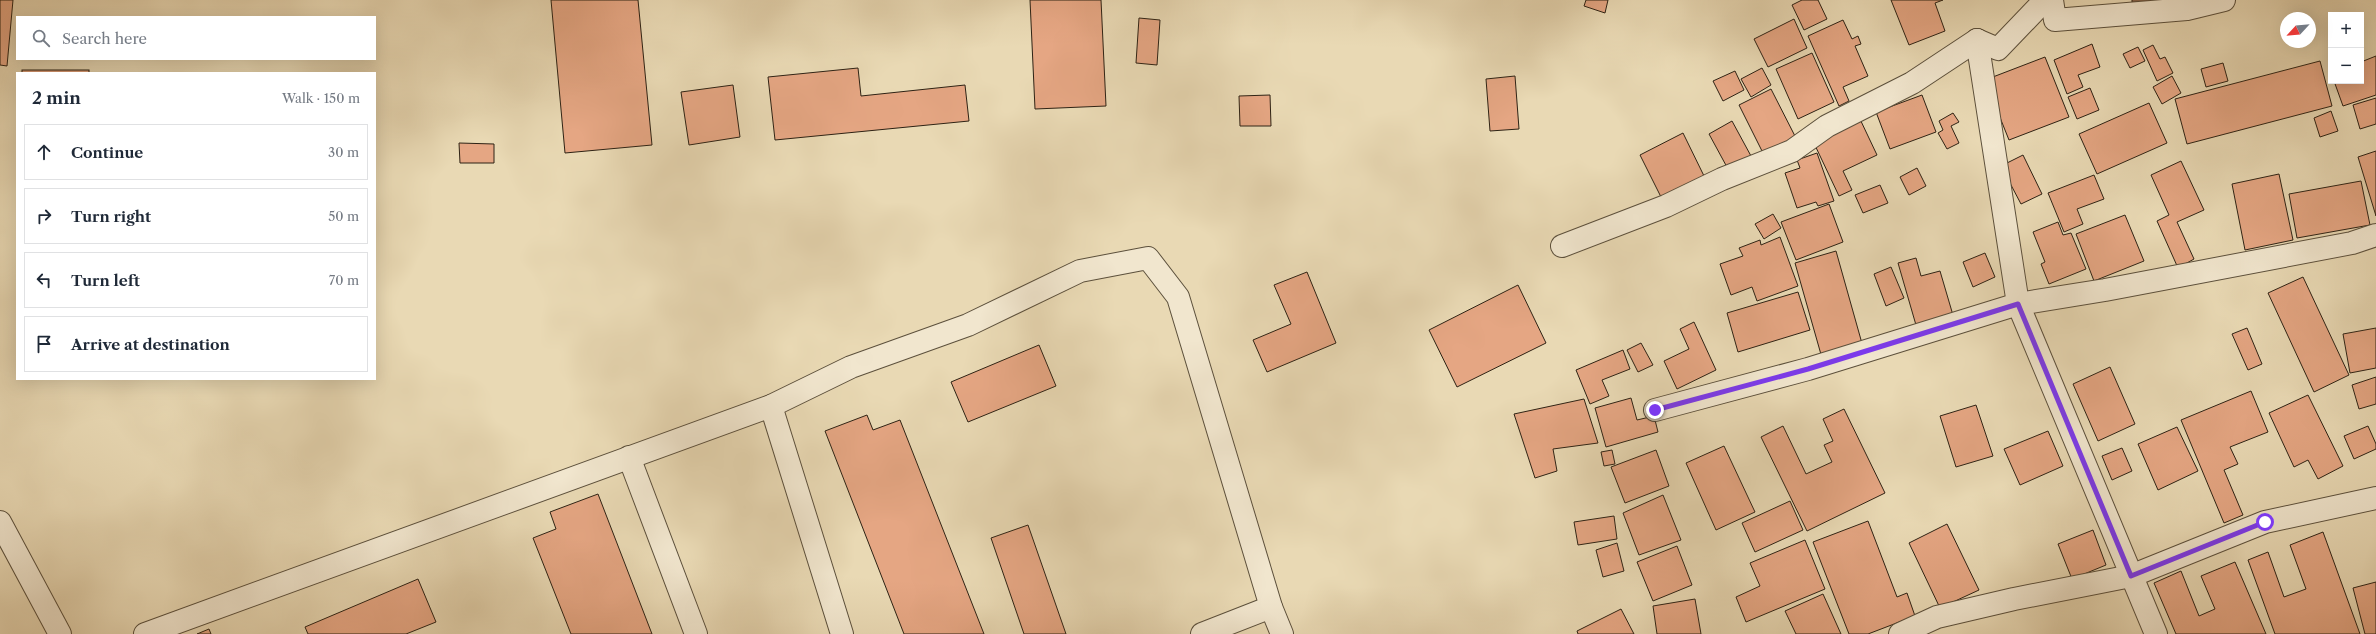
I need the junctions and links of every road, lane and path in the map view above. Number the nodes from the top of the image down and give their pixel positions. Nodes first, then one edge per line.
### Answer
1 (2045, 0) edge
2 (2052, 0) edge
3 (2224, 0) edge
4 (1977, 40) junction
5 (2376, 235) edge
6 (1562, 246) dead end
7 (2018, 304) junction
8 (771, 406) junction
9 (1655, 410) dead end
10 (629, 457) junction
11 (2376, 498) edge
12 (0, 522) edge
13 (2131, 576) junction
14 (1271, 607) junction
15 (60, 634) edge
16 (145, 634) edge
17 (696, 634) edge
18 (842, 634) edge
19 (1202, 634) edge
20 (1282, 634) edge
21 (1900, 634) edge
22 (2156, 634) edge

1 - 4 street
2 - 3 street
4 - 6 street
4 - 7 street
5 - 7 street
7 - 9 street
7 - 13 street
8 - 10 street
8 - 14 street
8 - 18 street
10 - 16 street
10 - 17 street
11 - 13 street
12 - 15 street
13 - 21 street
13 - 22 street
14 - 19 street
14 - 20 street

